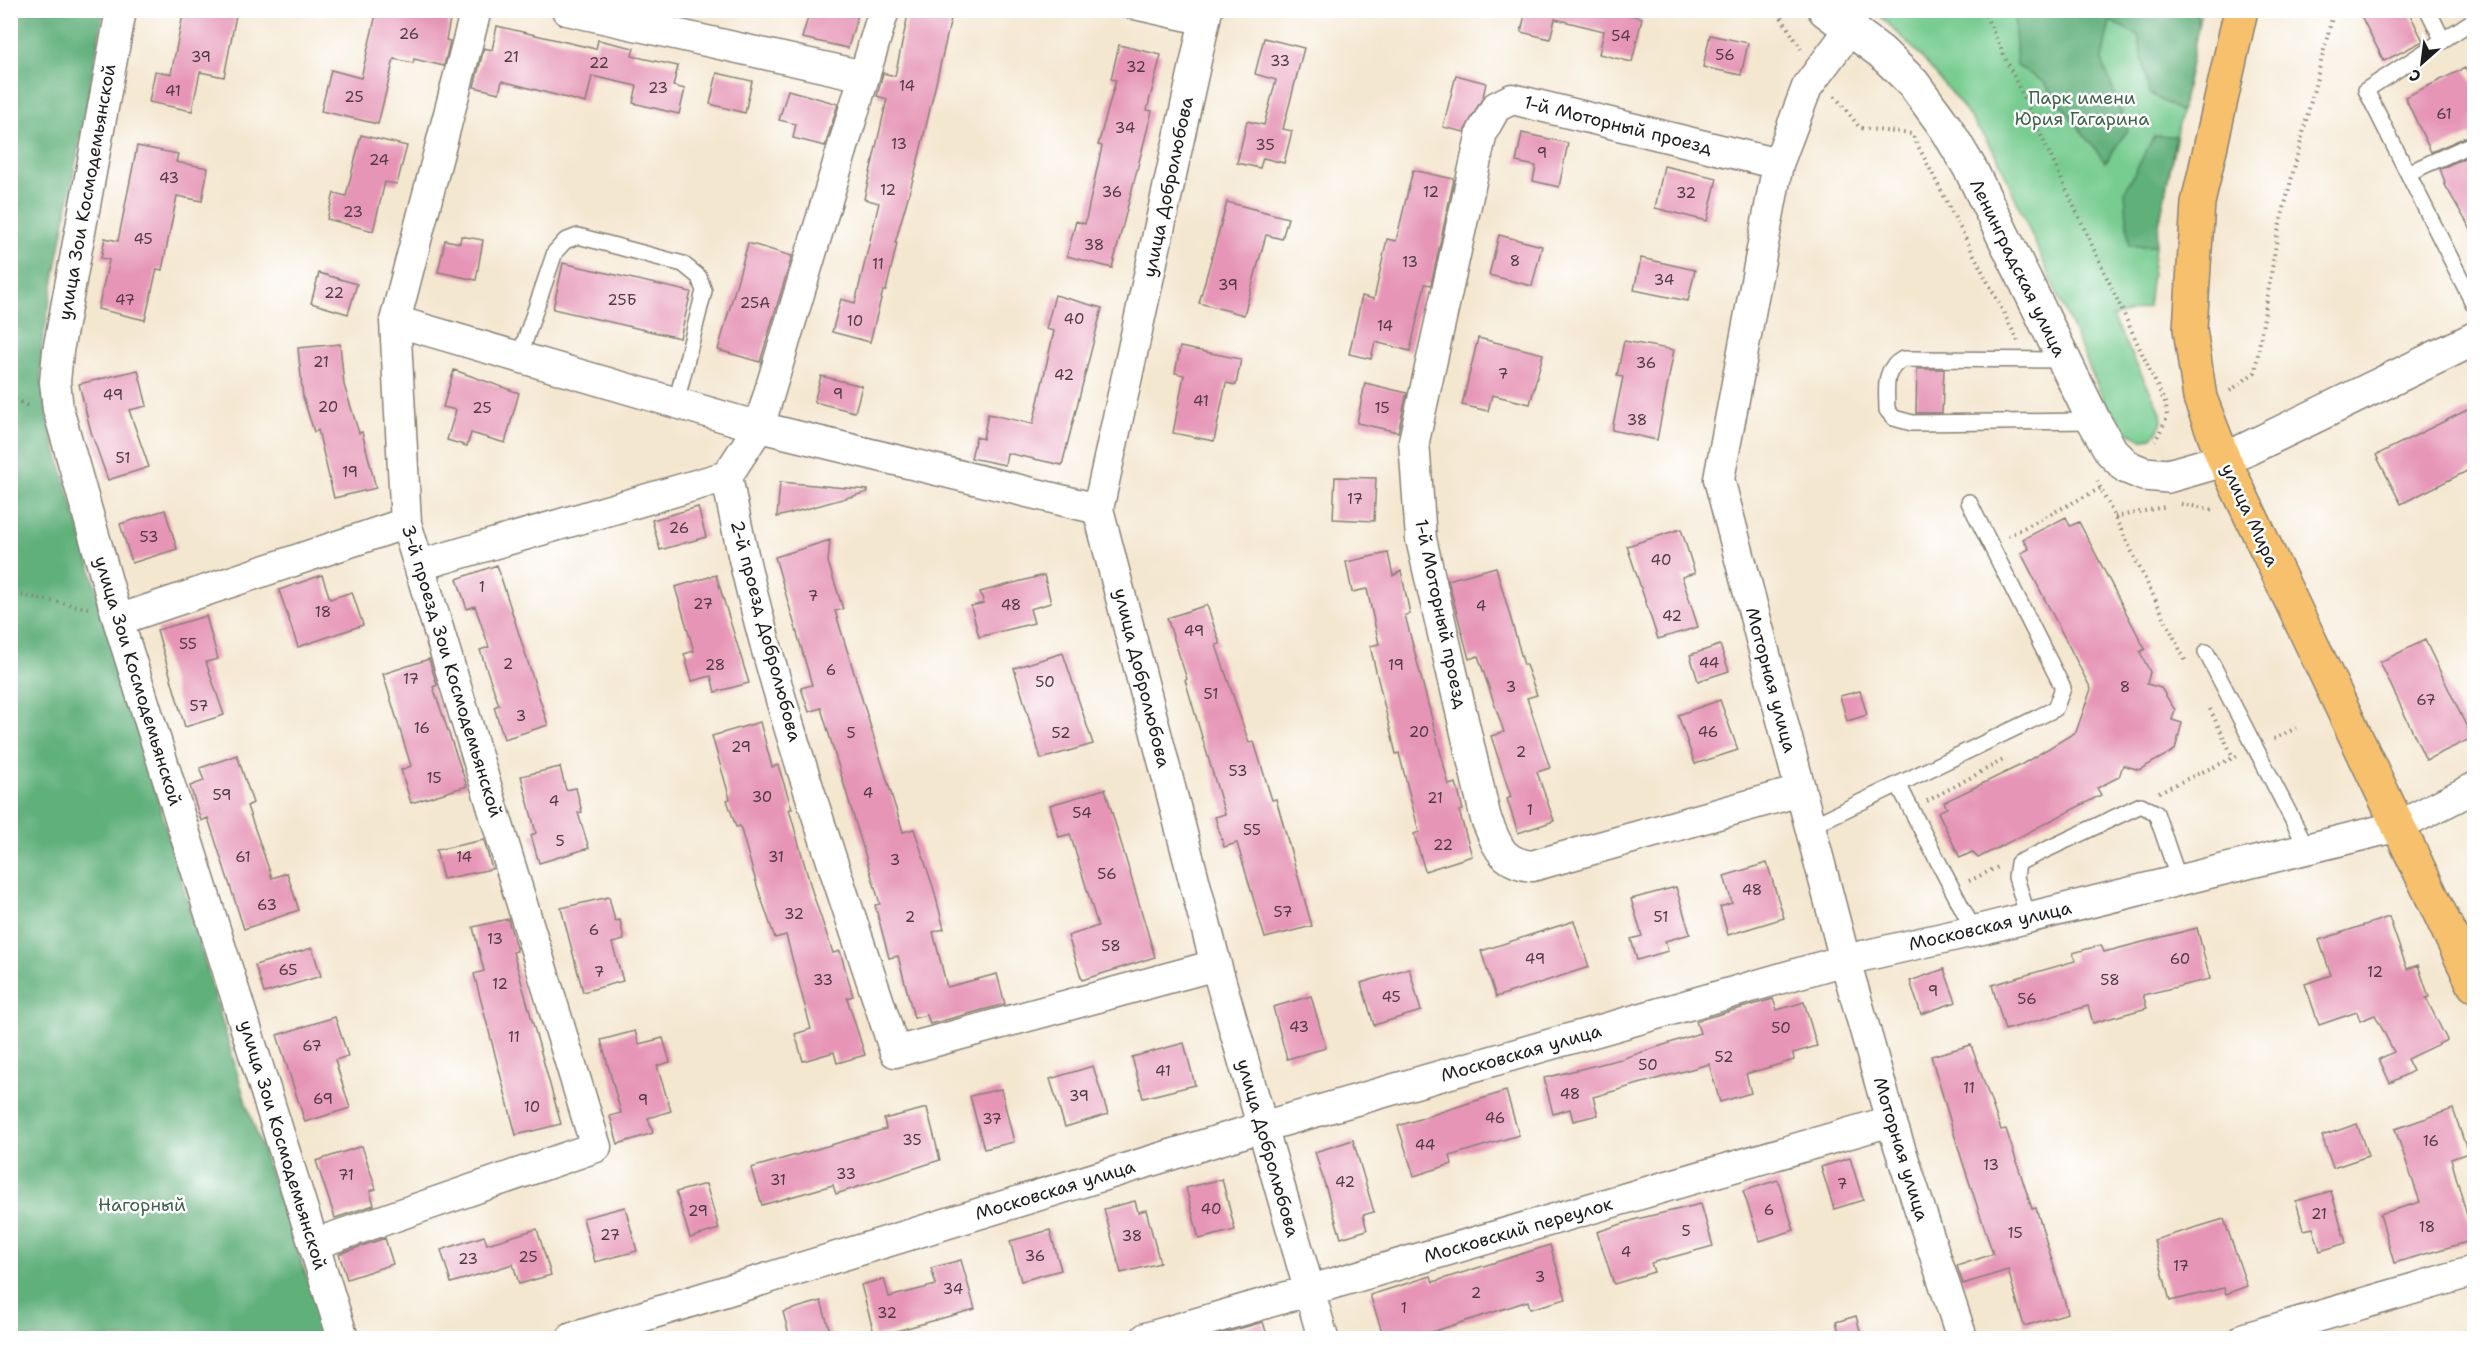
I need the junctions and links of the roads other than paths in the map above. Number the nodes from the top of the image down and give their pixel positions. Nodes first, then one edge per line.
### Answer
1 (121, 10) edge
2 (476, 10) edge
3 (567, 10) edge
4 (884, 10) edge
5 (1127, 10) edge
6 (2241, 10) edge
7 (2428, 10) edge
8 (1205, 19) edge
9 (1838, 19) edge
10 (2475, 20) edge
11 (2443, 41) junction
12 (864, 76) junction
13 (2475, 143) edge
14 (1778, 164) junction
15 (2408, 173) junction
16 (2475, 305) edge
17 (395, 321) junction
18 (2475, 339) edge
19 (519, 358) junction
20 (2062, 360) junction
21 (676, 403) junction
22 (2094, 421) junction
23 (759, 427) junction
24 (2224, 460) junction
25 (727, 476) junction
26 (1969, 502) dead end
27 (1098, 509) junction
28 (406, 523) junction
29 (420, 565) junction
30 (117, 615) junction
31 (2206, 652) dead end
32 (1898, 784) junction
33 (2475, 788) edge
34 (1800, 791) junction
35 (2399, 826) junction
36 (1809, 827) junction
37 (2307, 848) junction
38 (2178, 880) junction
39 (2028, 918) junction
40 (1974, 931) junction
41 (1845, 960) junction
42 (1216, 965) junction
43 (2475, 985) edge
44 (1891, 1121) junction
45 (1262, 1127) junction
46 (314, 1244) junction
47 (2475, 1271) edge
48 (1308, 1291) junction
49 (343, 1338) edge
50 (572, 1338) edge
51 (1146, 1338) edge
52 (1323, 1338) edge
53 (1962, 1338) edge
54 (2245, 1338) edge

1 - 30 street, улица Зои Космодемьянской
2 - 17 street, 3-й проезд Зои Космодемьянской
3 - 12 street
4 - 12 street
5 - 8 lane
6 - 24 main road, улица Мира
7 - 11 lane
8 - 27 street, улица Добролюбова
9 - 14 street, Моторная улица
9 - 20 street, Ленинградская улица
10 - 11 lane
11 - 15 lane
12 - 23 street
13 - 15 lane
14 - 34 street, Моторная улица
14 - 34 street, 1-й Моторный проезд
15 - 16 lane
17 - 19 street
17 - 28 street, 3-й проезд Зои Космодемьянской
18 - 24 street, Ленинградская улица
19 - 21 street
19 - 21 lane
20 - 22 street, Ленинградская улица
20 - 22 lane
21 - 23 street
22 - 24 street, Ленинградская улица
23 - 25 street
23 - 27 street
24 - 35 main road, улица Мира
25 - 29 street
25 - 42 street, 2-й проезд Добролюбова
26 - 32 lane
27 - 42 street, улица Добролюбова
28 - 29 street, 3-й проезд Зои Космодемьянской
28 - 30 street
29 - 46 street, 3-й проезд Зои Космодемьянской
30 - 46 street, улица Зои Космодемьянской
31 - 37 lane
32 - 36 lane
32 - 40 lane
33 - 35 street, Московская улица
34 - 36 street, Моторная улица
35 - 37 street, Московская улица
35 - 43 main road, улица Мира
36 - 41 street, Моторная улица
37 - 38 street, Московская улица
38 - 39 street, Московская улица
38 - 39 lane
39 - 40 street, Московская улица
40 - 41 street, Московская улица
41 - 44 street, Моторная улица
41 - 45 street, Московская улица
42 - 45 street, улица Добролюбова
44 - 48 street, Московский переулок
44 - 53 street, Моторная улица
45 - 48 street, улица Добролюбова
45 - 50 street, Московская улица
46 - 49 street, улица Зои Космодемьянской
47 - 54 street
48 - 51 street, Московский переулок
48 - 52 street, улица Добролюбова

